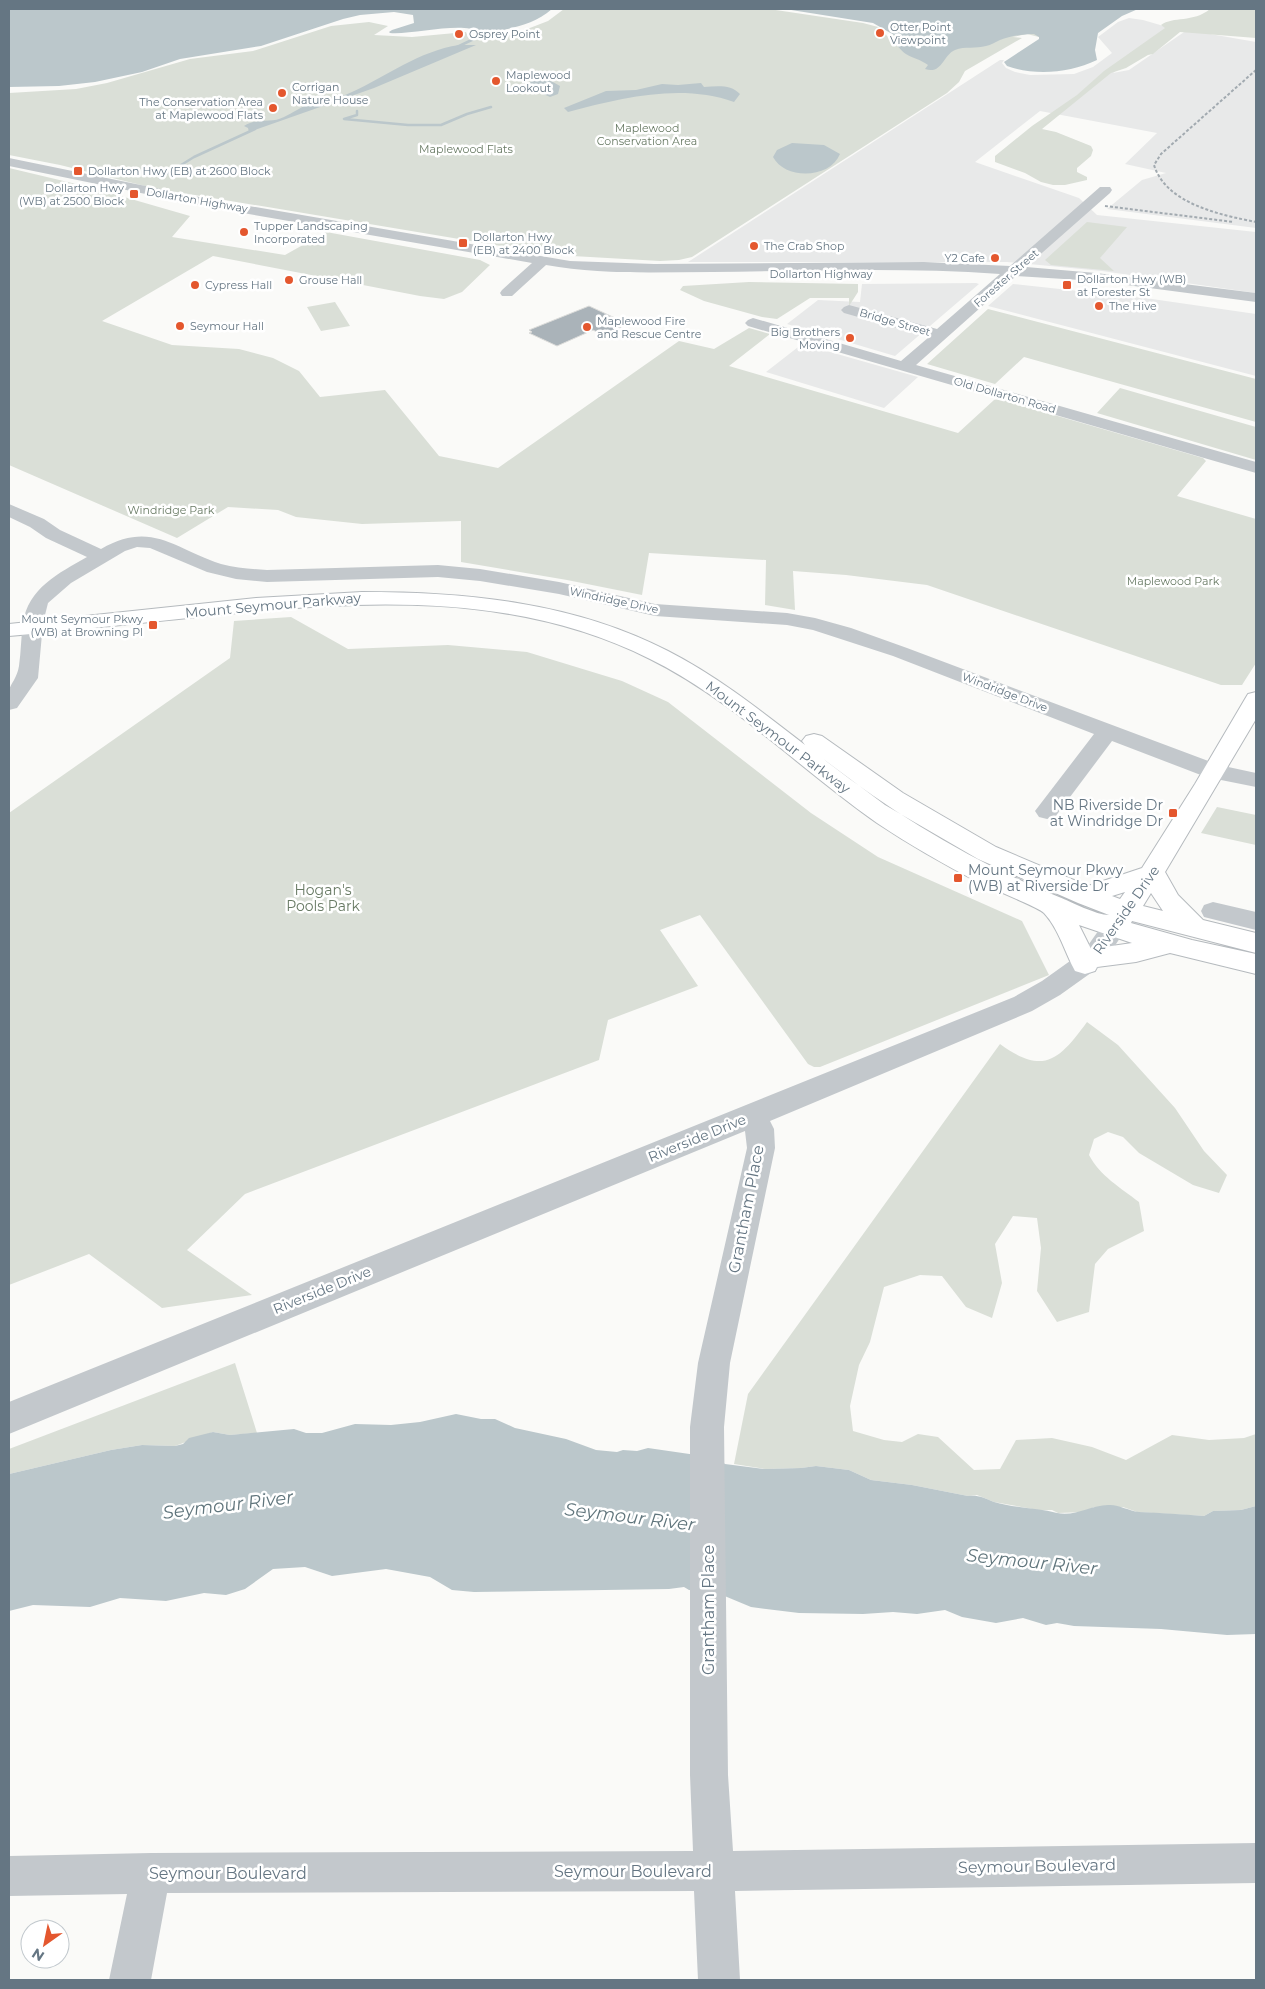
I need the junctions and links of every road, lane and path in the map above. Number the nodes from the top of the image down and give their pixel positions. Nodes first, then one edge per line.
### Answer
1 (9, 162) edge
2 (1105, 190) dead end
3 (1030, 258) junction
4 (540, 263) junction
5 (960, 274) junction
6 (1011, 274) junction
7 (1058, 274) junction
8 (992, 290) junction
9 (507, 293) dead end
10 (1256, 298) edge
11 (1256, 306) edge
12 (849, 310) dead end
13 (753, 323) dead end
14 (941, 335) junction
15 (905, 366) junction
16 (1256, 468) edge
17 (9, 510) edge
18 (102, 556) junction
19 (9, 618) edge
20 (26, 624) edge
21 (1256, 698) edge
22 (9, 703) edge
23 (1108, 731) junction
24 (1214, 772) junction
25 (1256, 780) edge
26 (1047, 811) dead end
27 (1153, 873) junction
28 (1087, 897) junction
29 (1052, 904) junction
30 (1121, 918) junction
31 (1204, 920) junction
32 (1256, 921) edge
33 (1256, 943) edge
34 (1169, 944) junction
35 (1089, 961) junction
36 (1256, 964) edge
37 (750, 1117) junction
38 (9, 1418) edge
39 (1256, 1863) edge
40 (715, 1871) junction
41 (151, 1873) junction
42 (9, 1876) edge
43 (130, 1980) edge
44 (719, 1980) edge

1 - 4 street, Dollarton Highway
2 - 3 street, Forester Street
3 - 6 street, Forester Street
3 - 7 street
4 - 5 street, Dollarton Highway
4 - 6 street, Dollarton Highway
4 - 9 street
5 - 6 street, Dollarton Highway
5 - 8 street
6 - 7 street, Dollarton Highway
6 - 8 street, Forester Street
6 - 11 street, Dollarton Highway
7 - 10 street, Dollarton Highway
8 - 14 street, Forester Street
12 - 14 street, Bridge Street
13 - 15 street, Old Dollarton Road
14 - 15 street, Forester Street
15 - 16 street, Old Dollarton Road
17 - 18 street
18 - 20 street, Windridge Drive
18 - 23 street, Windridge Drive
19 - 20 main road, Mount Seymour Parkway
20 - 22 street, Windridge Drive
20 - 28 main road, Mount Seymour Parkway
20 - 29 main road, Mount Seymour Parkway
21 - 24 main road, Riverside Drive
23 - 24 street, Windridge Drive
23 - 26 street
24 - 25 street, Windridge Drive
24 - 27 main road, Riverside Drive
27 - 28 main road
27 - 30 main road, Riverside Drive
27 - 31 main road
28 - 30 main road, Mount Seymour Parkway
29 - 30 main road, Mount Seymour Parkway
29 - 35 main road
30 - 31 main road, Mount Seymour Parkway
30 - 34 main road, Mount Seymour Parkway
30 - 35 street, Riverside Drive
31 - 32 street
31 - 33 main road, Mount Seymour Parkway
34 - 35 main road
34 - 36 main road, Mount Seymour Parkway
35 - 37 street, Riverside Drive
37 - 38 street, Riverside Drive
37 - 40 street, Grantham Place
39 - 40 street, Seymour Boulevard
40 - 41 street, Seymour Boulevard
40 - 44 street, Grantham Place
41 - 42 street, Seymour Boulevard
41 - 43 street

